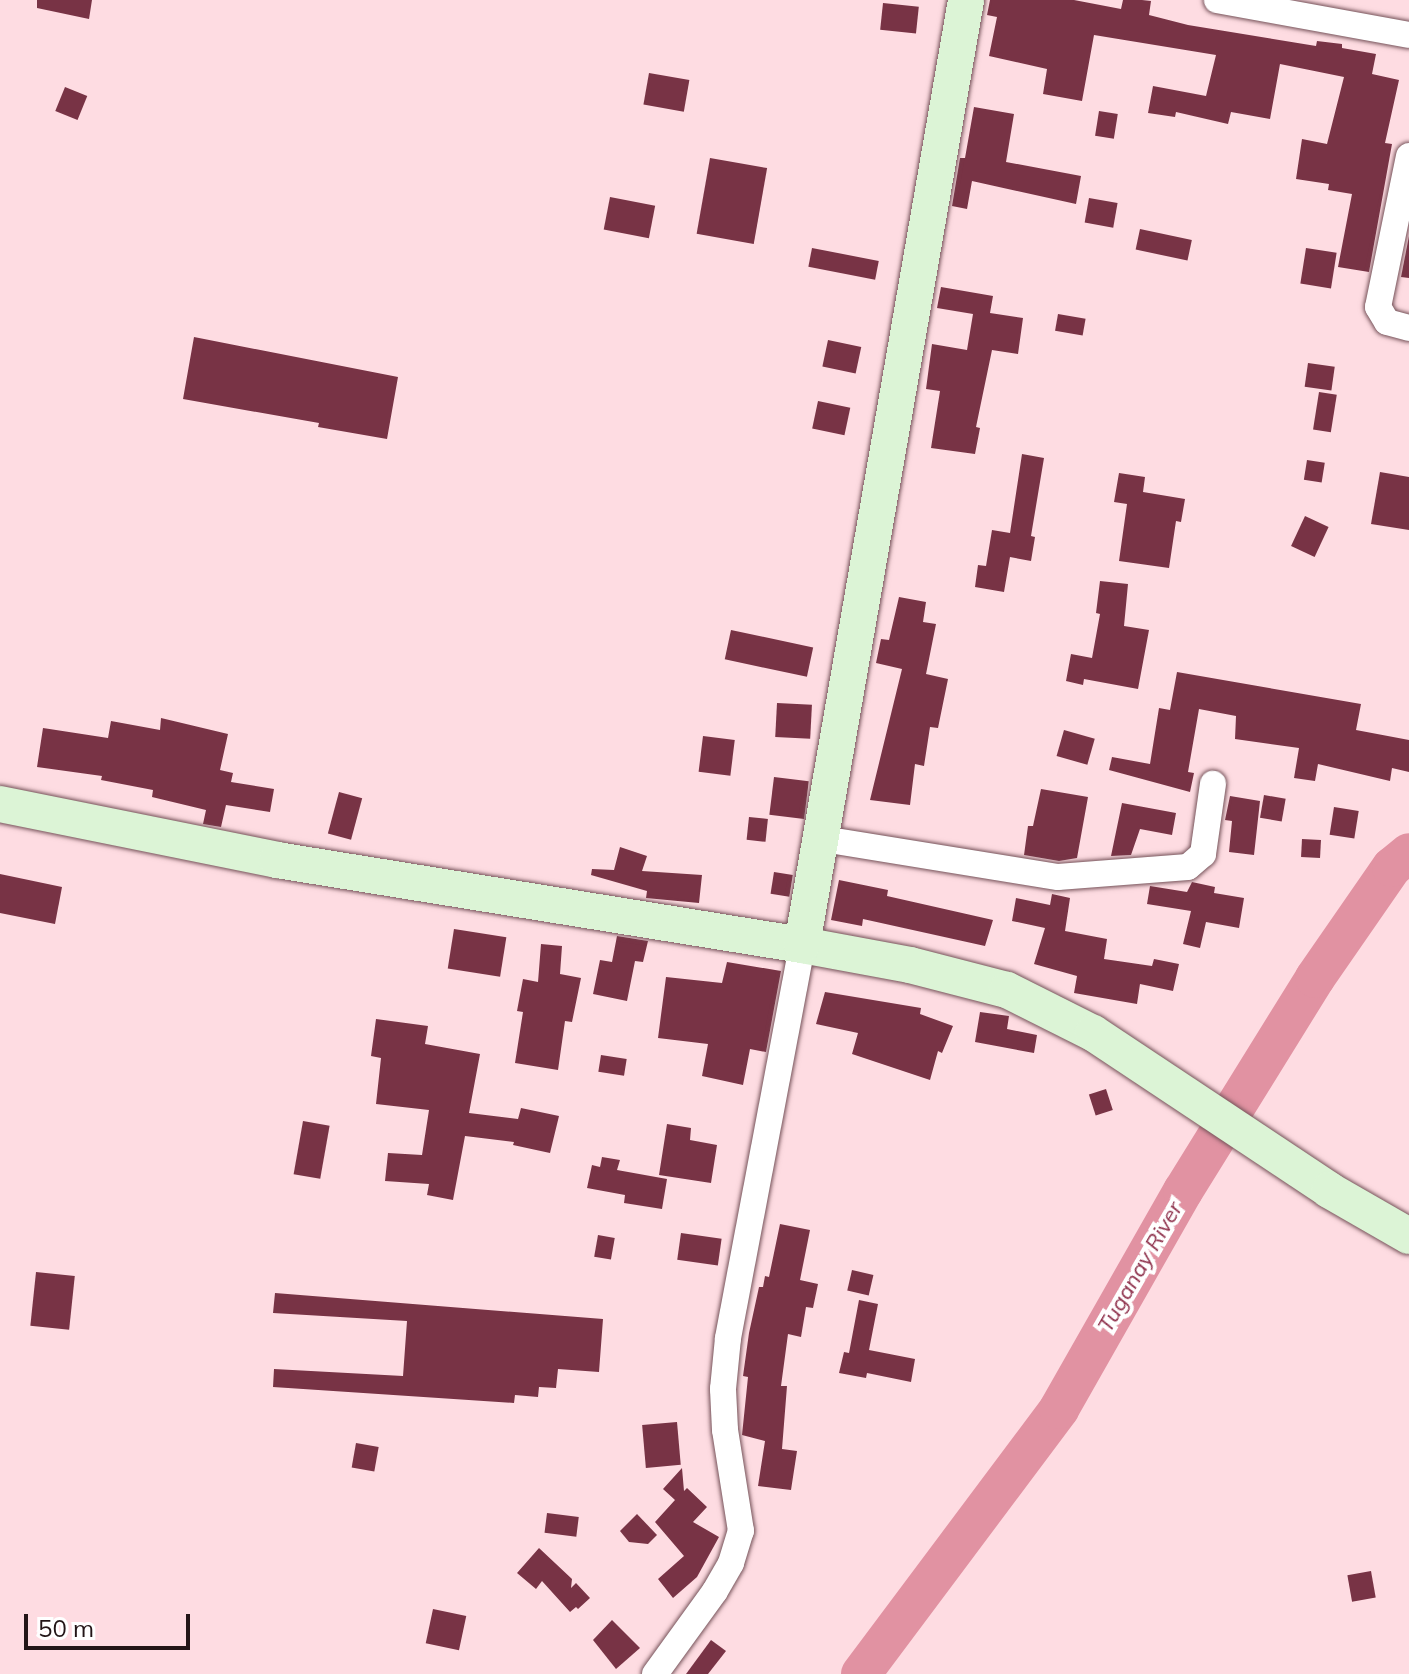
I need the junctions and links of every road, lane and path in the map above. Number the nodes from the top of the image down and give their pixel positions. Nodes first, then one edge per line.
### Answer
1 (966, 0) edge
2 (1217, 0) edge
3 (1409, 35) edge
4 (1409, 156) edge
5 (1409, 328) edge
6 (1213, 784) dead end
7 (0, 804) edge
8 (823, 839) junction
9 (802, 945) junction
10 (1409, 1236) edge
11 (655, 1674) edge

1 - 8 street
2 - 3 street
4 - 5 street
6 - 8 street
7 - 9 street
8 - 9 street
9 - 10 street
9 - 11 street

